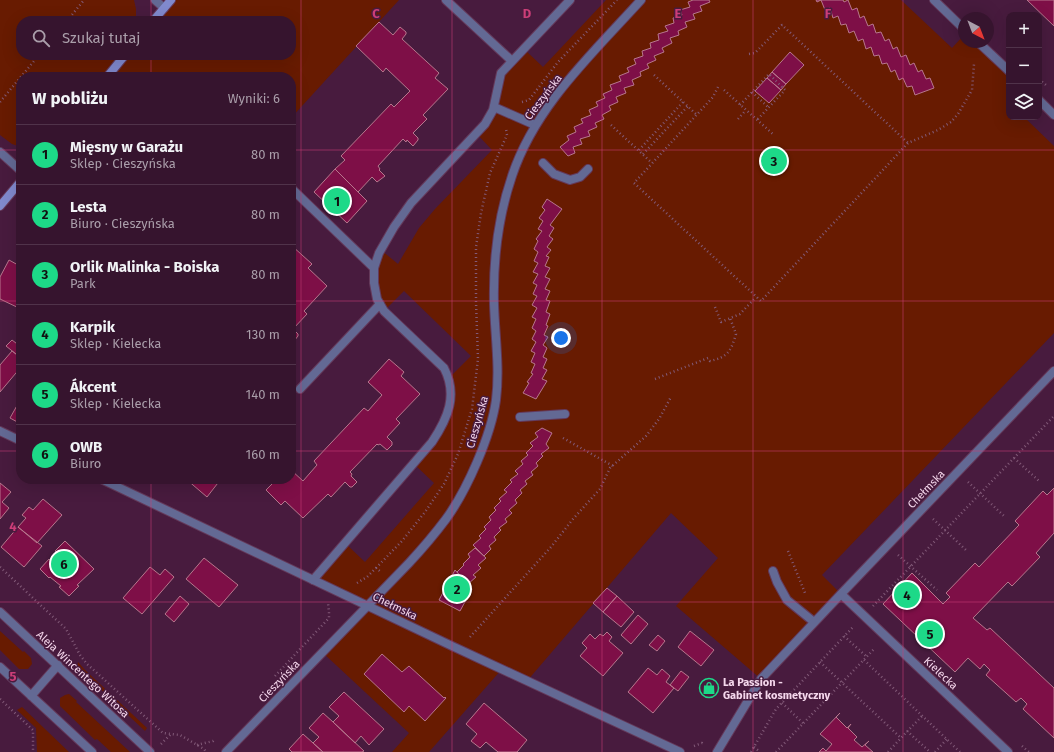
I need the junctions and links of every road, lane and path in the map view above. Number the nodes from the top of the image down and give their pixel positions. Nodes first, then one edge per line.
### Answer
1 (84, 0) edge
2 (155, 0) edge
3 (171, 0) edge
4 (446, 0) edge
5 (570, 0) edge
6 (641, 0) edge
7 (934, 0) edge
8 (164, 8) junction
9 (71, 16) edge
10 (158, 16) edge
11 (958, 23) edge
12 (984, 48) edge
13 (749, 54) dead end
14 (35, 60) edge
15 (121, 60) edge
16 (512, 62) junction
17 (974, 64) dead end
18 (1006, 68) edge
19 (25, 72) edge
20 (111, 72) edge
21 (654, 75) dead end
22 (16, 83) edge
23 (718, 87) dead end
24 (724, 90) dead end
25 (752, 92) junction
26 (0, 102) edge
27 (683, 102) junction
28 (1042, 103) edge
29 (740, 105) junction
30 (688, 106) junction
31 (494, 107) junction
32 (769, 108) junction
33 (746, 110) junction
34 (697, 115) junction
35 (1054, 115) edge
36 (738, 119) dead end
37 (757, 120) junction
38 (535, 125) junction
39 (611, 125) dead end
40 (774, 135) dead end
41 (908, 143) junction
42 (639, 150) junction
43 (0, 152) edge
44 (643, 154) junction
45 (543, 163) dead end
46 (652, 163) junction
47 (16, 166) edge
48 (588, 169) dead end
49 (16, 188) edge
50 (296, 193) edge
51 (0, 206) edge
52 (374, 268) junction
53 (756, 297) junction
54 (380, 304) junction
55 (715, 307) dead end
56 (730, 318) junction
57 (1054, 372) edge
58 (655, 379) dead end
59 (300, 389) dead end
60 (671, 397) dead end
61 (565, 414) dead end
62 (1054, 416) edge
63 (520, 417) dead end
64 (0, 430) edge
65 (16, 438) edge
66 (563, 438) dead end
67 (1014, 458) junction
68 (613, 466) junction
69 (957, 473) junction
70 (1039, 481) dead end
71 (111, 484) edge
72 (980, 494) junction
73 (923, 508) junction
74 (1005, 517) dead end
75 (945, 530) junction
76 (888, 545) junction
77 (788, 551) dead end
78 (967, 551) dead end
79 (911, 566) junction
80 (0, 567) edge
81 (774, 571) dead end
82 (313, 580) junction
83 (391, 581) junction
84 (937, 590) dead end
85 (337, 591) junction
86 (841, 594) junction
87 (368, 605) junction
88 (0, 612) edge
89 (822, 613) junction
90 (864, 616) junction
91 (814, 622) junction
92 (844, 636) junction
93 (886, 637) junction
94 (459, 650) junction
95 (867, 657) junction
96 (864, 660) junction
97 (820, 662) junction
98 (58, 665) junction
99 (0, 666) edge
100 (272, 680) dead end
101 (842, 683) junction
102 (31, 696) junction
103 (0, 699) edge
104 (782, 703) junction
105 (922, 716) junction
106 (803, 723) junction
107 (907, 731) junction
108 (218, 736) dead end
109 (901, 738) junction
110 (947, 740) junction
111 (197, 745) junction
112 (754, 747) junction
113 (33, 752) edge
114 (92, 752) edge
115 (150, 752) edge
116 (206, 752) edge
117 (226, 752) edge
118 (680, 752) edge
119 (717, 752) edge
120 (751, 752) edge
121 (760, 752) edge
122 (776, 752) edge
123 (888, 752) edge
124 (930, 752) edge
125 (935, 752) edge
126 (960, 752) edge
127 (1008, 752) edge

1 - 9 path
2 - 8 street
3 - 8 main road
4 - 16 street
5 - 16 street
6 - 38 street, Cieszyńska
7 - 11 street
8 - 10 main road
12 - 18 street
13 - 41 path
14 - 19 path
15 - 20 main road
16 - 31 street
17 - 41 path
21 - 27 path
22 - 26 path
23 - 34 path
24 - 29 path
25 - 29 path
25 - 32 path
25 - 32 path
27 - 30 path
27 - 42 path
28 - 35 street
29 - 33 path
30 - 34 path
30 - 44 path
31 - 38 street
31 - 52 street
32 - 37 path
33 - 36 path
33 - 37 path
34 - 46 path
37 - 40 path
38 - 83 street, Cieszyńska
39 - 42 path
41 - 53 path
42 - 44 path
43 - 47 street
44 - 46 path
45 - 48 street
46 - 53 path
49 - 51 main road
50 - 52 street
52 - 54 street
53 - 56 path
54 - 59 street
54 - 82 street
55 - 56 path
56 - 58 path
57 - 69 street, Chełmska
60 - 68 path
61 - 63 street
62 - 67 path
64 - 65 street
66 - 68 path
67 - 70 path
67 - 72 path
68 - 94 path
69 - 72 path
69 - 73 street, Chełmska
71 - 82 street, Chełmska
72 - 74 path
72 - 75 path
73 - 75 path
73 - 76 street, Chełmska
75 - 78 path
75 - 79 path
76 - 79 path
76 - 86 street, Chełmska
77 - 89 path
79 - 84 path
79 - 90 path
80 - 111 path
81 - 91 street
82 - 85 street, Chełmska
83 - 85 path
83 - 87 street, Cieszyńska
85 - 87 street, Chełmska
85 - 100 path
86 - 89 street, Chełmska
86 - 90 street, Kielecka
87 - 94 street, Chełmska
87 - 117 street, Cieszyńska
88 - 98 street, Aleja Wincentego Witosa
89 - 91 street, Chełmska
90 - 92 path
90 - 93 street, Kielecka
91 - 119 street, Chełmska
92 - 95 path
92 - 97 path
93 - 95 path
93 - 127 street, Kielecka
94 - 118 street, Chełmska
95 - 96 path
96 - 101 path
96 - 105 path
97 - 101 path
97 - 104 path
98 - 102 street
98 - 115 street, Aleja Wincentego Witosa
99 - 102 street
101 - 106 path
101 - 109 path
102 - 114 street
103 - 113 path
104 - 106 path
104 - 112 path
105 - 107 path
105 - 110 path
106 - 122 path
107 - 109 path
107 - 124 path
108 - 111 path
109 - 123 path
110 - 125 path
110 - 126 path
111 - 116 path
112 - 120 path
112 - 121 path

